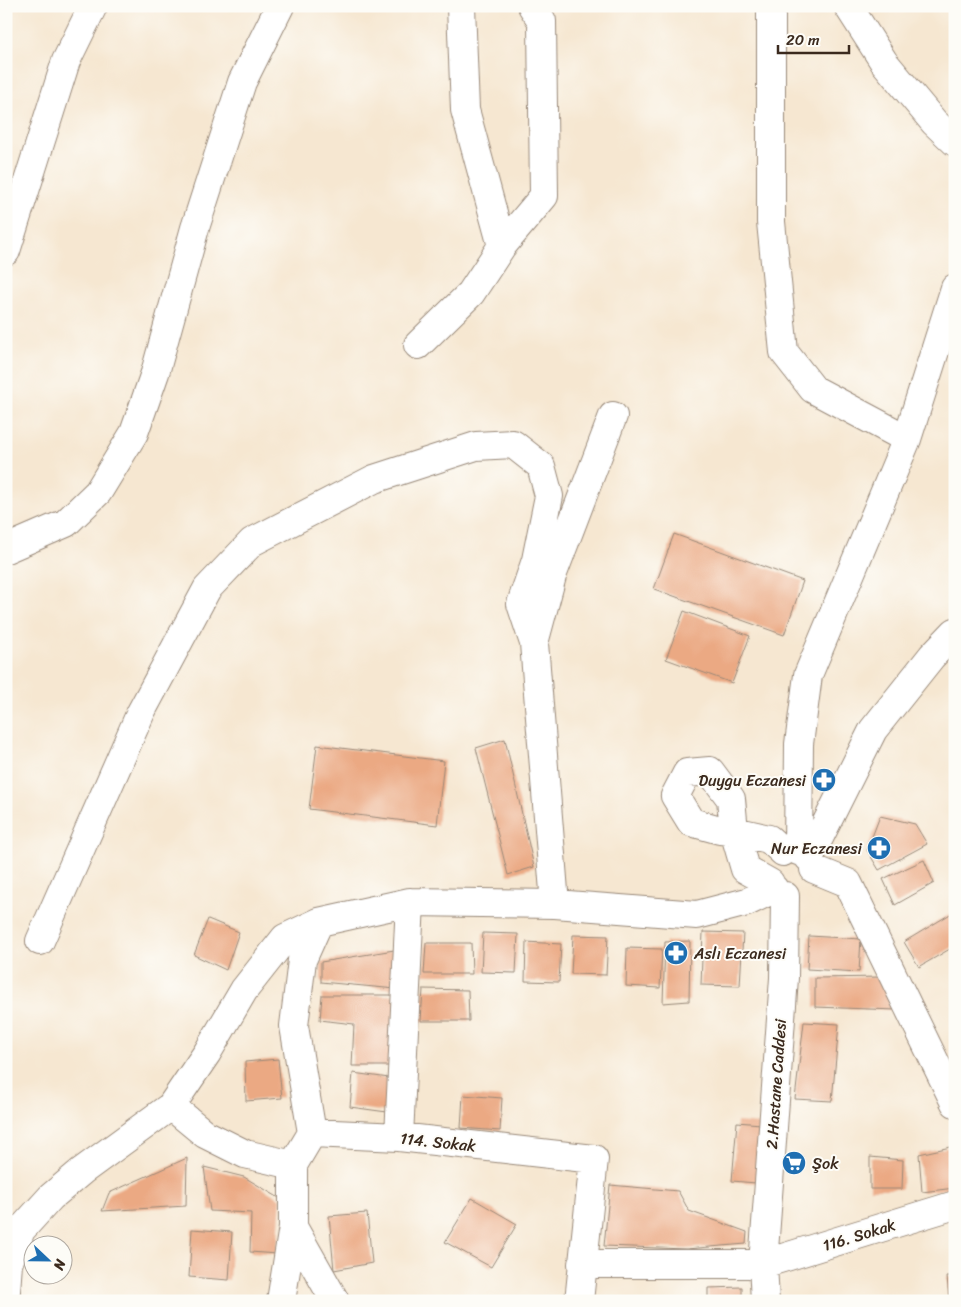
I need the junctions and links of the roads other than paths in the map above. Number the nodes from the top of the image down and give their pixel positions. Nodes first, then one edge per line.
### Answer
1 (93, 6) edge
2 (280, 6) edge
3 (461, 6) edge
4 (532, 6) edge
5 (771, 6) edge
6 (848, 6) edge
7 (955, 142) edge
8 (502, 246) junction
9 (6, 251) edge
10 (955, 288) edge
11 (418, 345) dead end
12 (613, 416) dead end
13 (907, 439) junction
14 (6, 549) edge
15 (955, 632) edge
16 (534, 643) junction
17 (801, 857) junction
18 (776, 890) junction
19 (410, 902) junction
20 (555, 904) junction
21 (319, 922) junction
22 (40, 941) dead end
23 (955, 1103) edge
24 (172, 1106) junction
25 (312, 1133) junction
26 (399, 1137) junction
27 (293, 1165) junction
28 (955, 1205) edge
29 (293, 1228) junction
30 (582, 1264) junction
31 (763, 1264) junction
32 (6, 1291) edge
33 (281, 1301) edge
34 (336, 1301) edge
35 (579, 1301) edge
36 (765, 1301) edge

1 - 9 street
2 - 14 street
3 - 8 street
4 - 8 street
5 - 13 street
6 - 7 street
8 - 11 street
10 - 13 street
12 - 16 street
13 - 17 street
15 - 17 street
16 - 20 street
16 - 22 street
17 - 18 street
17 - 18 street
17 - 18 street
17 - 23 street
18 - 20 street
18 - 31 street, 2.Hastane Caddesi
19 - 20 street
19 - 21 street
19 - 26 street
21 - 24 street
21 - 25 street
24 - 27 street
24 - 32 street
25 - 26 street, 114. Sokak
25 - 27 street
26 - 30 street, 114. Sokak
27 - 29 street
28 - 31 street, 116. Sokak
29 - 33 street
29 - 34 street
30 - 31 street, 116. Sokak
30 - 35 street, 114. Sokak
31 - 36 street, 2.Hastane Caddesi

